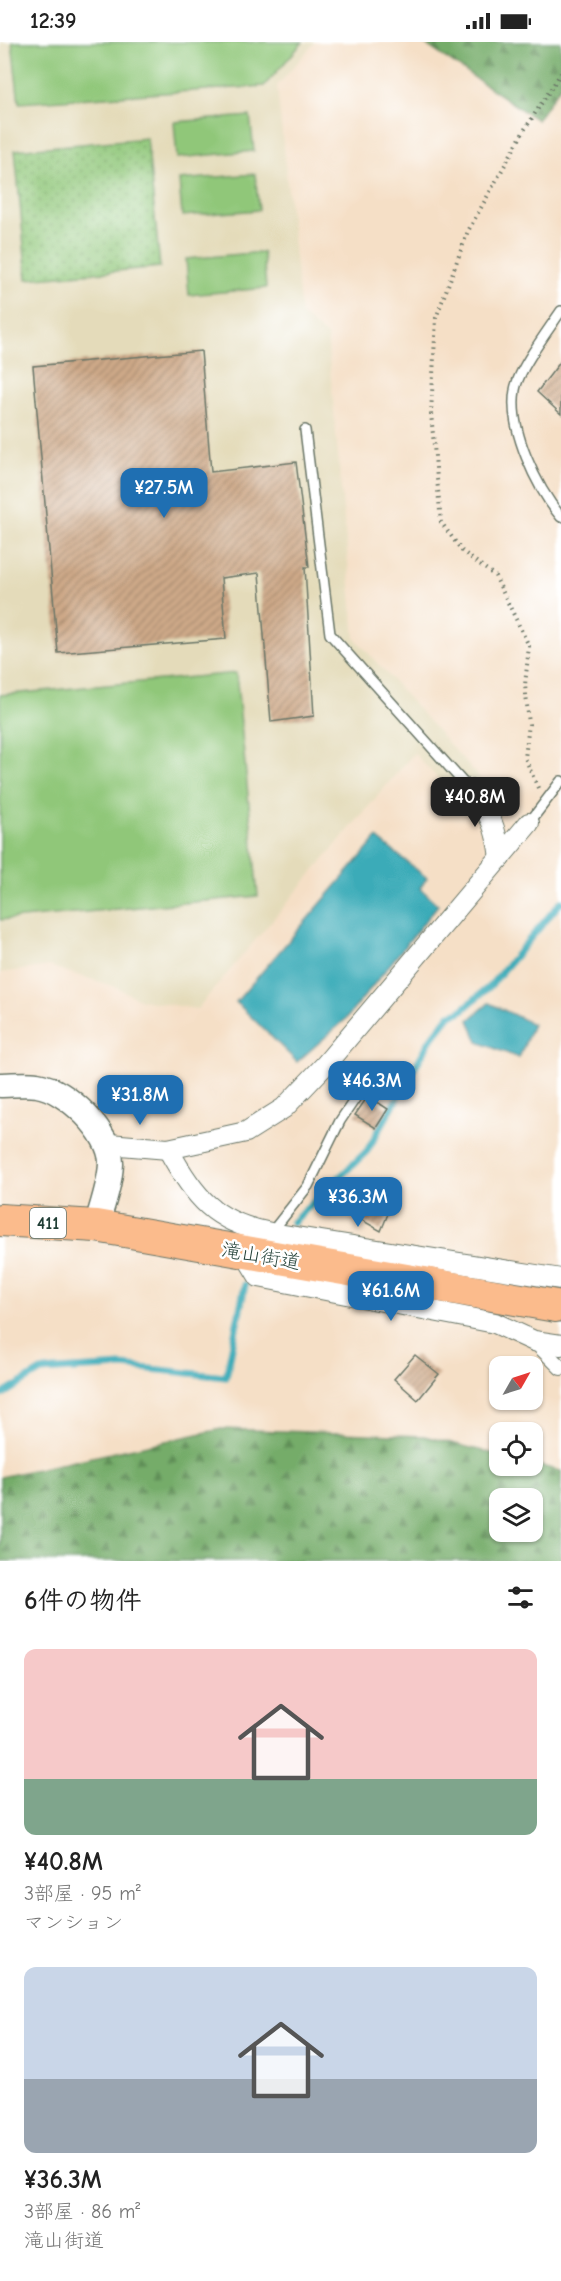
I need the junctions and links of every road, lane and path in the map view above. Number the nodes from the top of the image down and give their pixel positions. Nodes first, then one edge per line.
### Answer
1 (561, 73) edge
2 (561, 311) edge
3 (305, 430) dead end
4 (561, 517) edge
5 (561, 781) edge
6 (538, 788) dead end
7 (469, 789) joint
8 (530, 823) joint
9 (500, 858) junction
10 (0, 1085) edge
11 (363, 1087) dead end
12 (109, 1144) junction
13 (168, 1149) junction
14 (0, 1220) edge
15 (96, 1226) junction
16 (271, 1233) junction
17 (245, 1254) junction
18 (559, 1293) edge
19 (534, 1341) junction
20 (561, 1345) edge
21 (561, 1368) edge

1 - 6 path
2 - 4 lane
3 - 7 lane
5 - 8 lane
7 - 9 street
8 - 9 street
9 - 13 street
10 - 12 street
11 - 16 lane
12 - 13 street
12 - 15 street
13 - 16 street
14 - 15 highway, 滝山街道 / 411
15 - 17 highway, 滝山街道 / 411
16 - 18 street
17 - 18 highway, 滝山街道 / 411
17 - 19 street
19 - 20 street
19 - 21 street

